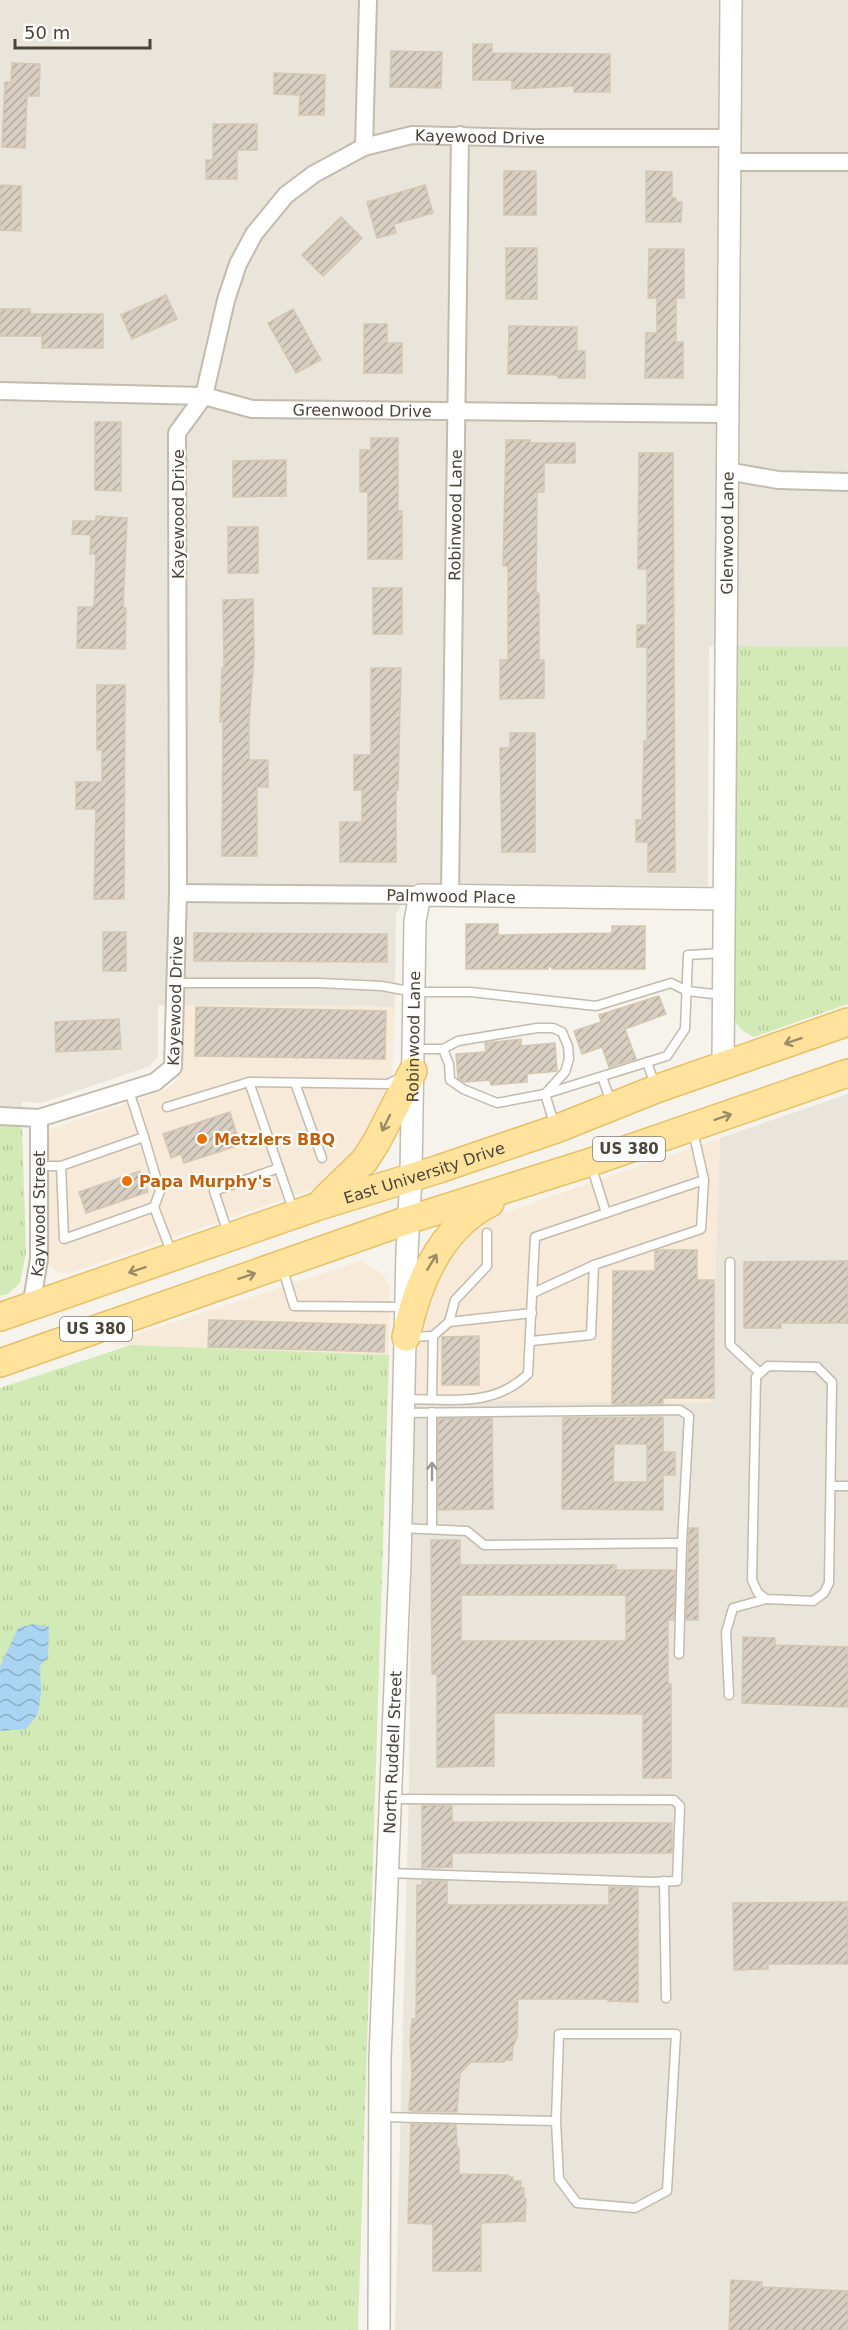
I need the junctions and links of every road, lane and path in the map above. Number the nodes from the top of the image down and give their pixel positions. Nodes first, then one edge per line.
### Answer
1 (368, 0) edge
2 (731, 0) edge
3 (460, 135) junction
4 (729, 138) junction
5 (364, 147) junction
6 (729, 162) junction
7 (848, 162) edge
8 (0, 392) edge
9 (204, 396) junction
10 (457, 411) junction
11 (727, 414) junction
12 (727, 471) junction
13 (848, 482) edge
14 (178, 893) junction
15 (420, 895) junction
16 (450, 896) junction
17 (724, 899) junction
18 (724, 953) junction
19 (176, 983) junction
20 (687, 991) junction
21 (414, 992) junction
22 (724, 995) junction
23 (848, 1022) edge
24 (443, 1049) junction
25 (413, 1060) junction
26 (647, 1062) junction
27 (723, 1065) junction
28 (848, 1073) edge
29 (602, 1077) junction
30 (249, 1082) junction
31 (295, 1083) junction
32 (656, 1089) junction
33 (129, 1091) junction
34 (545, 1094) junction
35 (612, 1106) junction
36 (167, 1107) dead end
37 (0, 1116) edge
38 (39, 1119) junction
39 (692, 1128) junction
40 (556, 1129) junction
41 (144, 1137) junction
42 (322, 1158) dead end
43 (591, 1162) junction
44 (39, 1166) junction
45 (61, 1166) junction
46 (279, 1168) junction
47 (411, 1176) junction
48 (704, 1180) junction
49 (526, 1183) junction
50 (154, 1207) junction
51 (306, 1211) junction
52 (606, 1213) junction
53 (408, 1220) junction
54 (488, 1233) dead end
55 (229, 1238) junction
56 (173, 1257) junction
57 (730, 1262) dead end
58 (281, 1264) junction
59 (594, 1265) junction
60 (533, 1293) junction
61 (31, 1307) junction
62 (407, 1307) junction
63 (532, 1313) junction
64 (0, 1317) edge
65 (449, 1322) junction
66 (419, 1337) junction
67 (531, 1341) junction
68 (0, 1363) edge
69 (760, 1373) junction
70 (432, 1399) junction
71 (404, 1406) junction
72 (432, 1412) junction
73 (831, 1485) junction
74 (848, 1486) edge
75 (401, 1527) junction
76 (432, 1529) junction
77 (682, 1543) junction
78 (766, 1599) junction
79 (680, 1654) dead end
80 (729, 1695) dead end
81 (390, 1799) junction
82 (387, 1873) junction
83 (664, 1881) junction
84 (666, 1998) dead end
85 (379, 2117) junction
86 (556, 2121) junction
87 (379, 2330) edge

1 - 5 street
2 - 4 street, Glenwood Lane
3 - 4 street, Kayewood Drive
3 - 5 street, Kayewood Drive
3 - 10 street, Robinwood Lane
4 - 6 street, Glenwood Lane
5 - 9 street, Kayewood Drive
6 - 7 street
6 - 11 street, Glenwood Lane
8 - 9 street, Greenwood Drive
9 - 10 street, Greenwood Drive
9 - 14 street, Kayewood Drive
10 - 11 street, Greenwood Drive
10 - 16 street, Robinwood Lane
11 - 12 street, Glenwood Lane
12 - 13 street
12 - 17 street, Glenwood Lane
14 - 15 street, Palmwood Place
14 - 19 street, Kayewood Drive
15 - 16 street, Palmwood Place
15 - 21 street, Robinwood Lane
16 - 17 street, Palmwood Place
17 - 18 street, Glenwood Lane
18 - 20 lane
18 - 22 street, Glenwood Lane
19 - 21 lane
19 - 33 street, Kayewood Drive
20 - 21 lane
20 - 22 lane
20 - 26 lane
21 - 25 street, Robinwood Lane
22 - 27 street, Glenwood Lane
23 -> 27 main road, East University Drive / US 380
24 - 25 lane
24 - 34 lane
24 - 34 lane
25 - 31 lane
25 - 47 street, Robinwood Lane
25 -> 51 main road
26 - 29 lane
26 - 32 lane
27 - 32 main road, East University Drive / US 380
39 -> 28 main road, US 380
29 - 34 lane
29 - 35 lane
30 - 31 lane
30 - 36 lane
30 - 46 lane
31 - 42 lane
32 - 35 main road, East University Drive / US 380
33 - 38 street, Kayewood Drive
33 - 41 lane
34 - 40 lane
35 - 40 main road, East University Drive / US 380
37 - 38 street
38 - 44 street, Kaywood Street
39 - 43 main road, US 380
39 - 48 lane
40 - 47 main road, East University Drive / US 380
41 - 45 lane
41 - 50 lane
43 - 49 main road, US 380
43 - 52 lane
44 - 45 lane
44 - 61 street, Kaywood Street
45 - 50 lane
46 - 51 lane
46 - 55 lane
47 - 51 main road, East University Drive / US 380
47 - 53 street, North Ruddell Street
48 - 52 lane
48 - 59 lane
49 - 53 main road, US 380
66 -> 49 main road
50 - 56 lane
51 - 55 main road, East University Drive / US 380
52 - 60 lane
53 - 58 main road, US 380
53 - 62 street, North Ruddell Street
54 - 65 lane
55 - 56 main road, East University Drive / US 380
56 -> 61 main road, East University Drive / US 380
57 - 69 lane
58 - 62 lane
68 -> 58 main road, US 380
59 - 60 lane
59 - 67 lane
60 - 63 lane
61 - 64 main road, East University Drive / US 380
62 - 66 street, North Ruddell Street
63 - 65 lane
63 - 67 lane
65 - 66 lane
66 - 70 lane
66 - 71 street, North Ruddell Street
67 - 70 lane
69 - 73 lane
69 - 78 lane
70 - 71 lane
71 - 72 lane
71 - 75 street, North Ruddell Street
76 -> 72 lane
72 - 77 lane
73 - 74 lane
73 - 78 lane
75 - 76 lane
75 - 81 street, North Ruddell Street
76 - 77 lane
77 - 79 lane
78 - 80 lane
81 - 82 street, North Ruddell Street
81 - 83 lane
82 - 83 lane
82 - 85 street, North Ruddell Street
83 - 84 lane
85 - 86 lane
85 - 87 street, North Ruddell Street
86 - 86 lane

